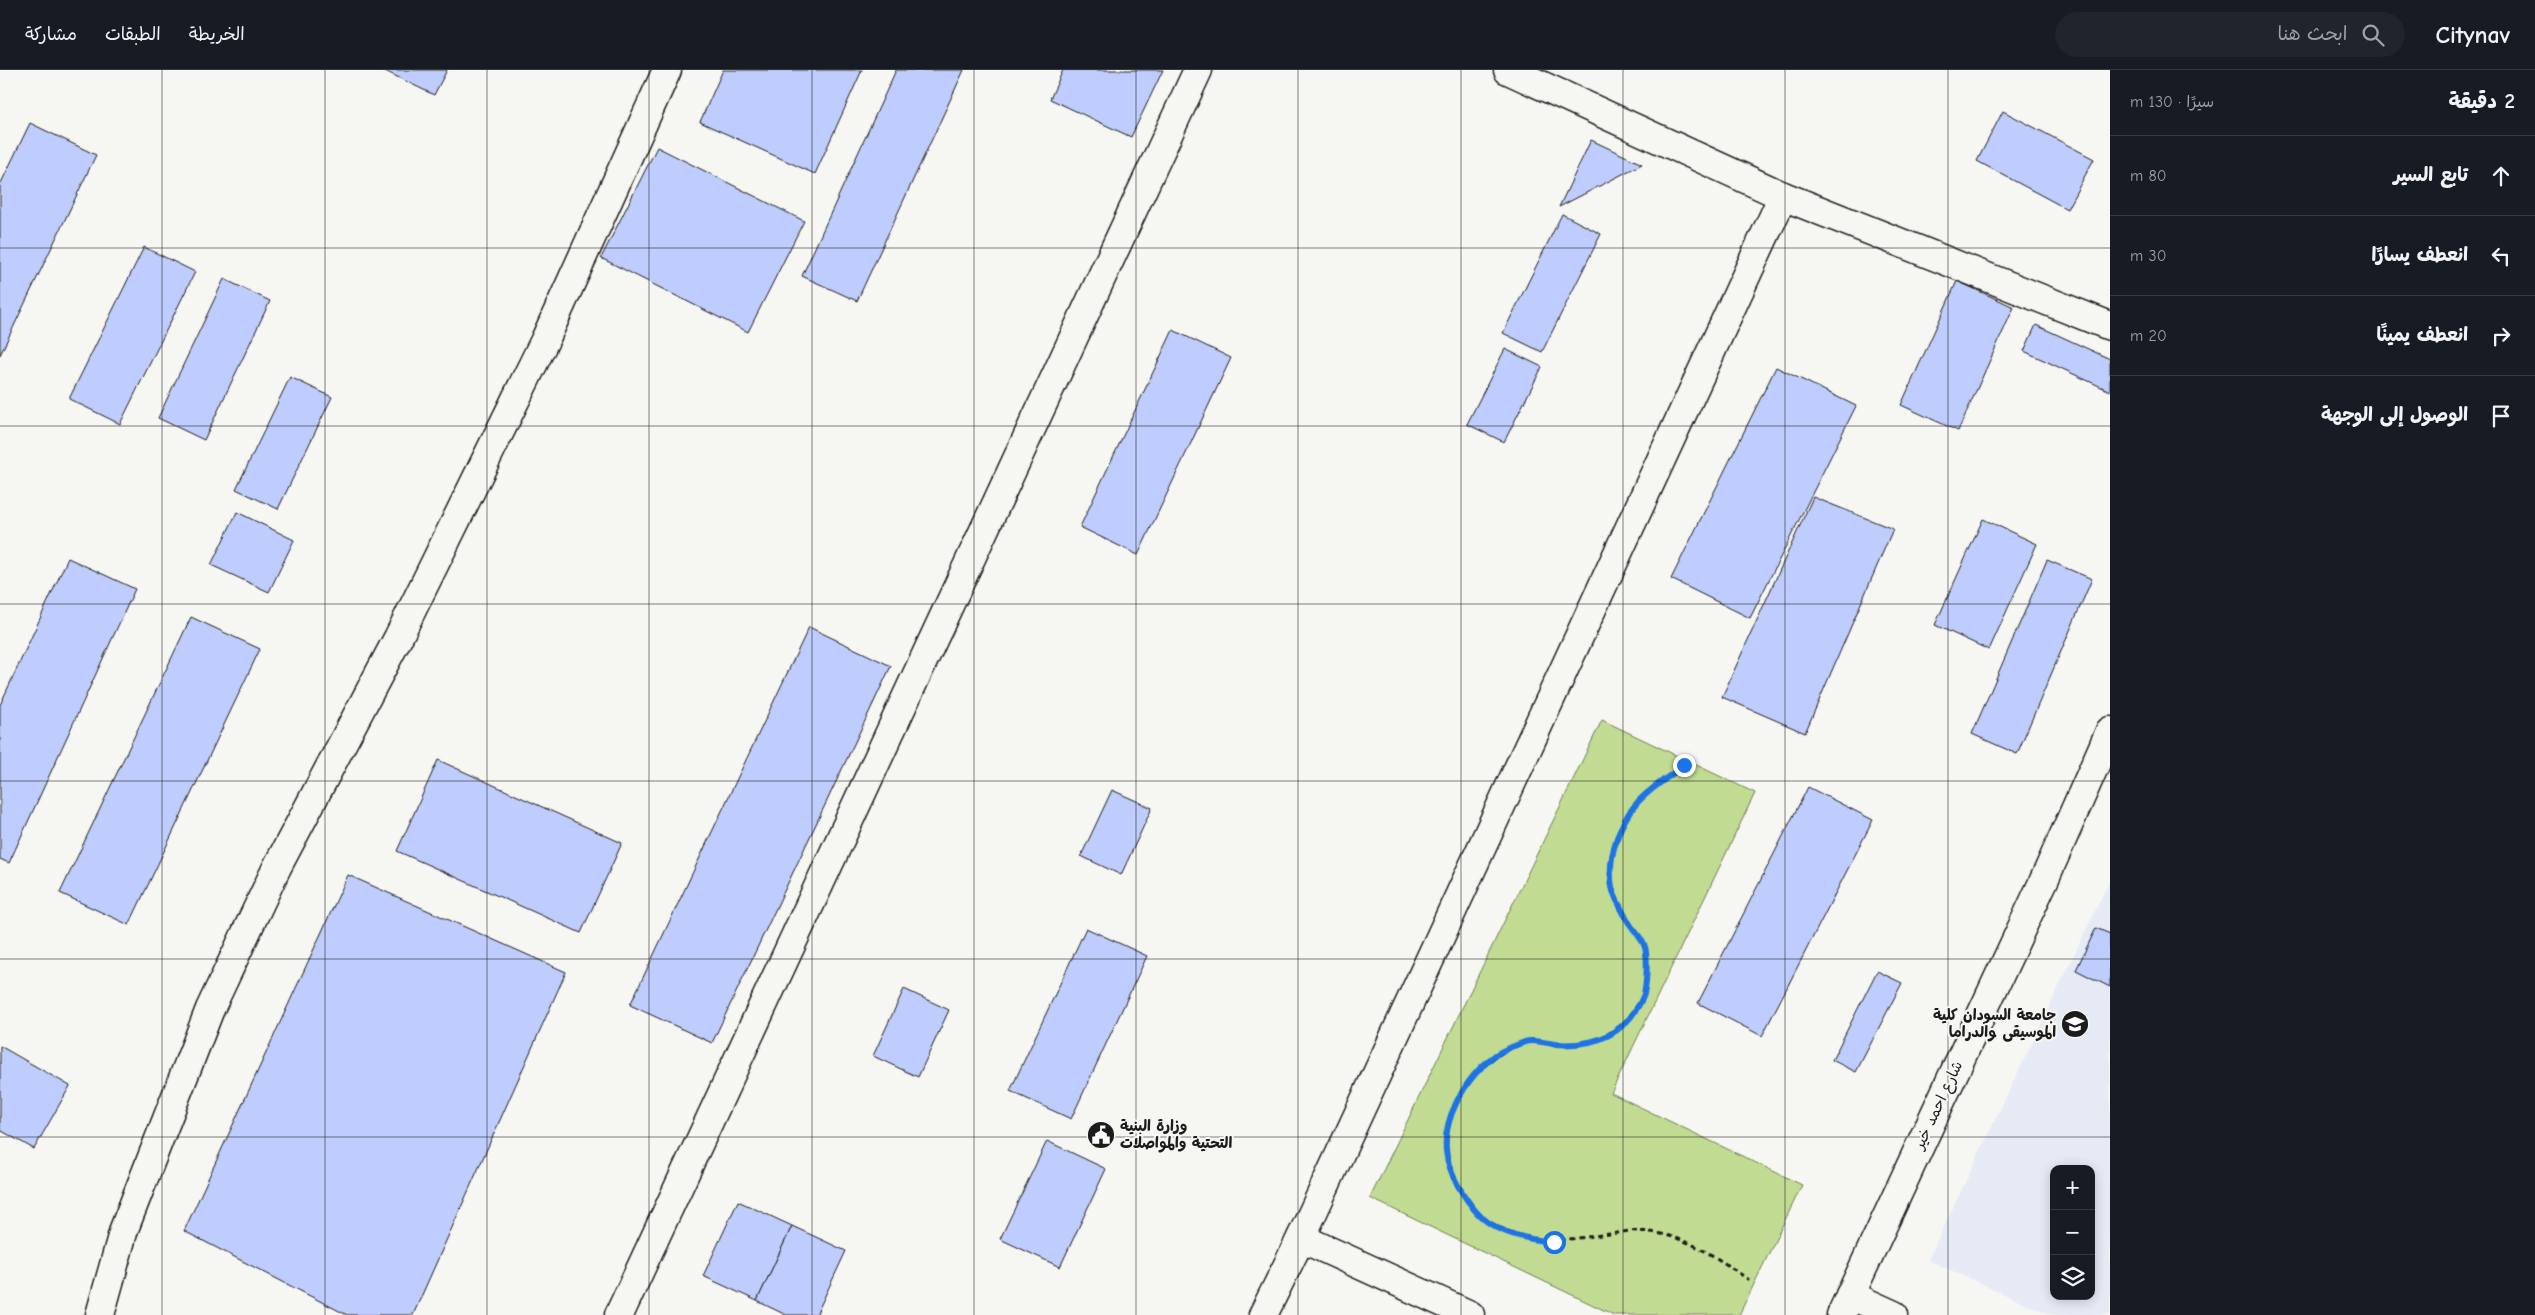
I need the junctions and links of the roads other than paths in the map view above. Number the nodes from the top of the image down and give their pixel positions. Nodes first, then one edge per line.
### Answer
1 (667, 70) edge
2 (1198, 70) edge
3 (1508, 70) edge
4 (1783, 196) junction
5 (2110, 326) edge
6 (2110, 731) edge
7 (1301, 1238) junction
8 (1845, 1305) edge
9 (100, 1315) edge
10 (619, 1315) edge
11 (1263, 1315) edge
12 (1470, 1315) edge
13 (1894, 1315) edge

1 - 9 main road
2 - 10 main road
3 - 4 main road
4 - 5 main road
4 - 7 main road
6 - 8 main road, شارع احمد خير
7 - 11 main road
7 - 12 main road
8 - 13 main road

